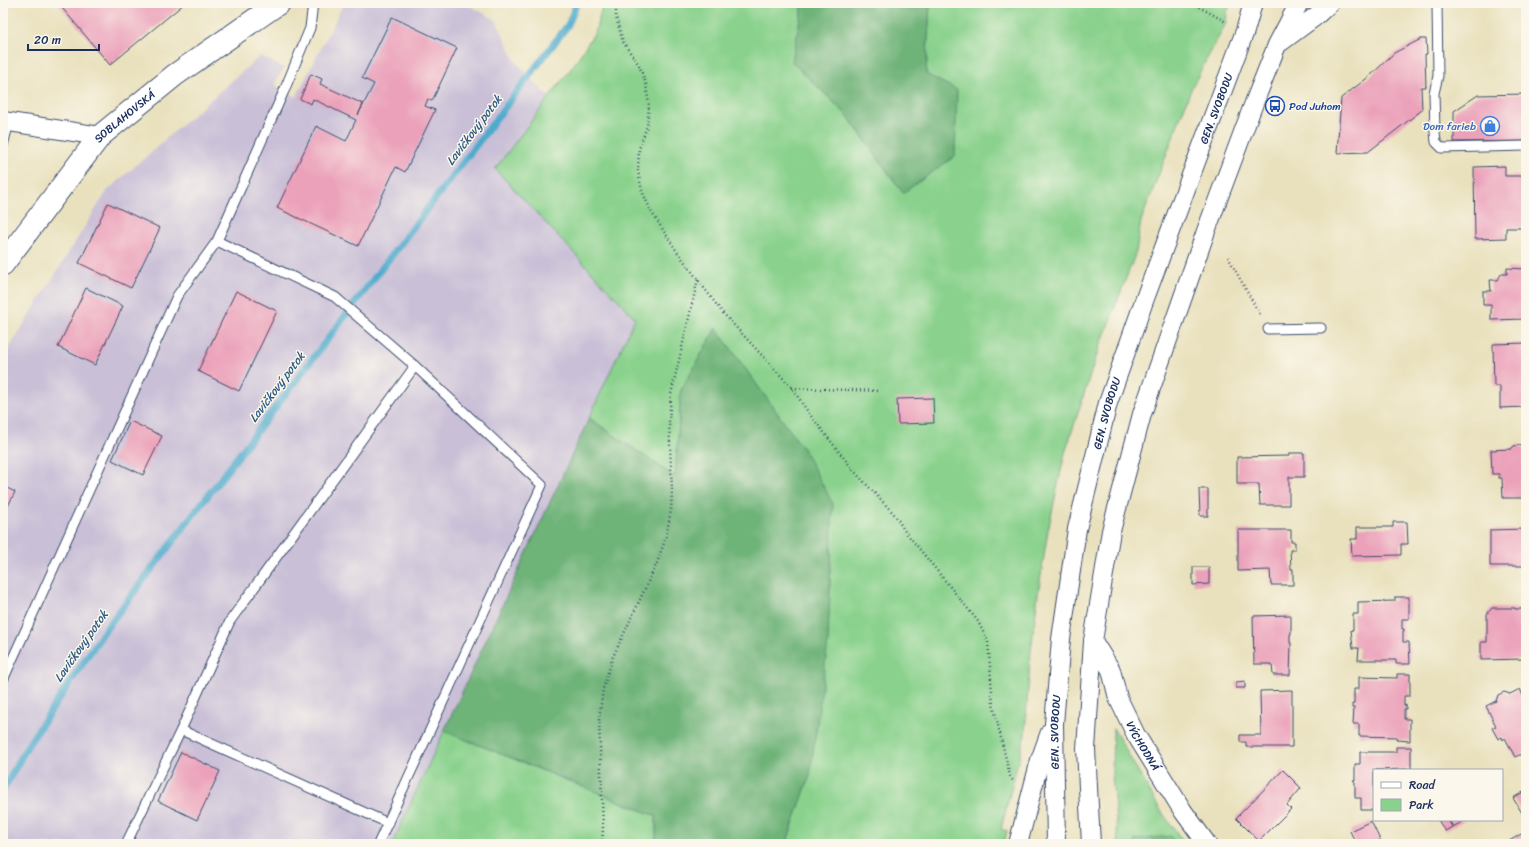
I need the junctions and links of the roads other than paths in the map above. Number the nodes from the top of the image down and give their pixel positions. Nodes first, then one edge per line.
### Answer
1 (278, 3) edge
2 (313, 3) edge
3 (1253, 3) edge
4 (1299, 3) edge
5 (1330, 3) edge
6 (1437, 3) edge
7 (1277, 45) junction
8 (6, 122) edge
9 (100, 136) junction
10 (3, 145) edge
11 (1526, 146) edge
12 (217, 241) junction
13 (3, 264) edge
14 (1321, 328) dead end
15 (1268, 329) road end
16 (415, 366) junction
17 (1093, 641) junction
18 (3, 680) edge
19 (1054, 724) junction
20 (182, 730) junction
21 (388, 823) junction
22 (126, 844) edge
23 (378, 844) edge
24 (1018, 844) edge
25 (1056, 844) edge
26 (1091, 844) edge
27 (1206, 844) edge

1 - 9 street, SOBLAHOVSKÁ
2 - 12 lane
3 - 19 street, GEN. SVOBODU
4 - 7 street
5 - 7 street
6 - 11 lane
7 - 17 street
8 - 9 street
8 - 10 lane
9 - 13 street, SOBLAHOVSKÁ
12 - 16 lane
12 - 18 lane
14 - 15 lane
16 - 20 lane
16 - 21 lane
17 - 26 street
17 - 27 street, VÝCHODNÁ
19 - 24 street
19 - 25 street, GEN. SVOBODU
20 - 21 lane
20 - 22 lane
21 - 23 lane

